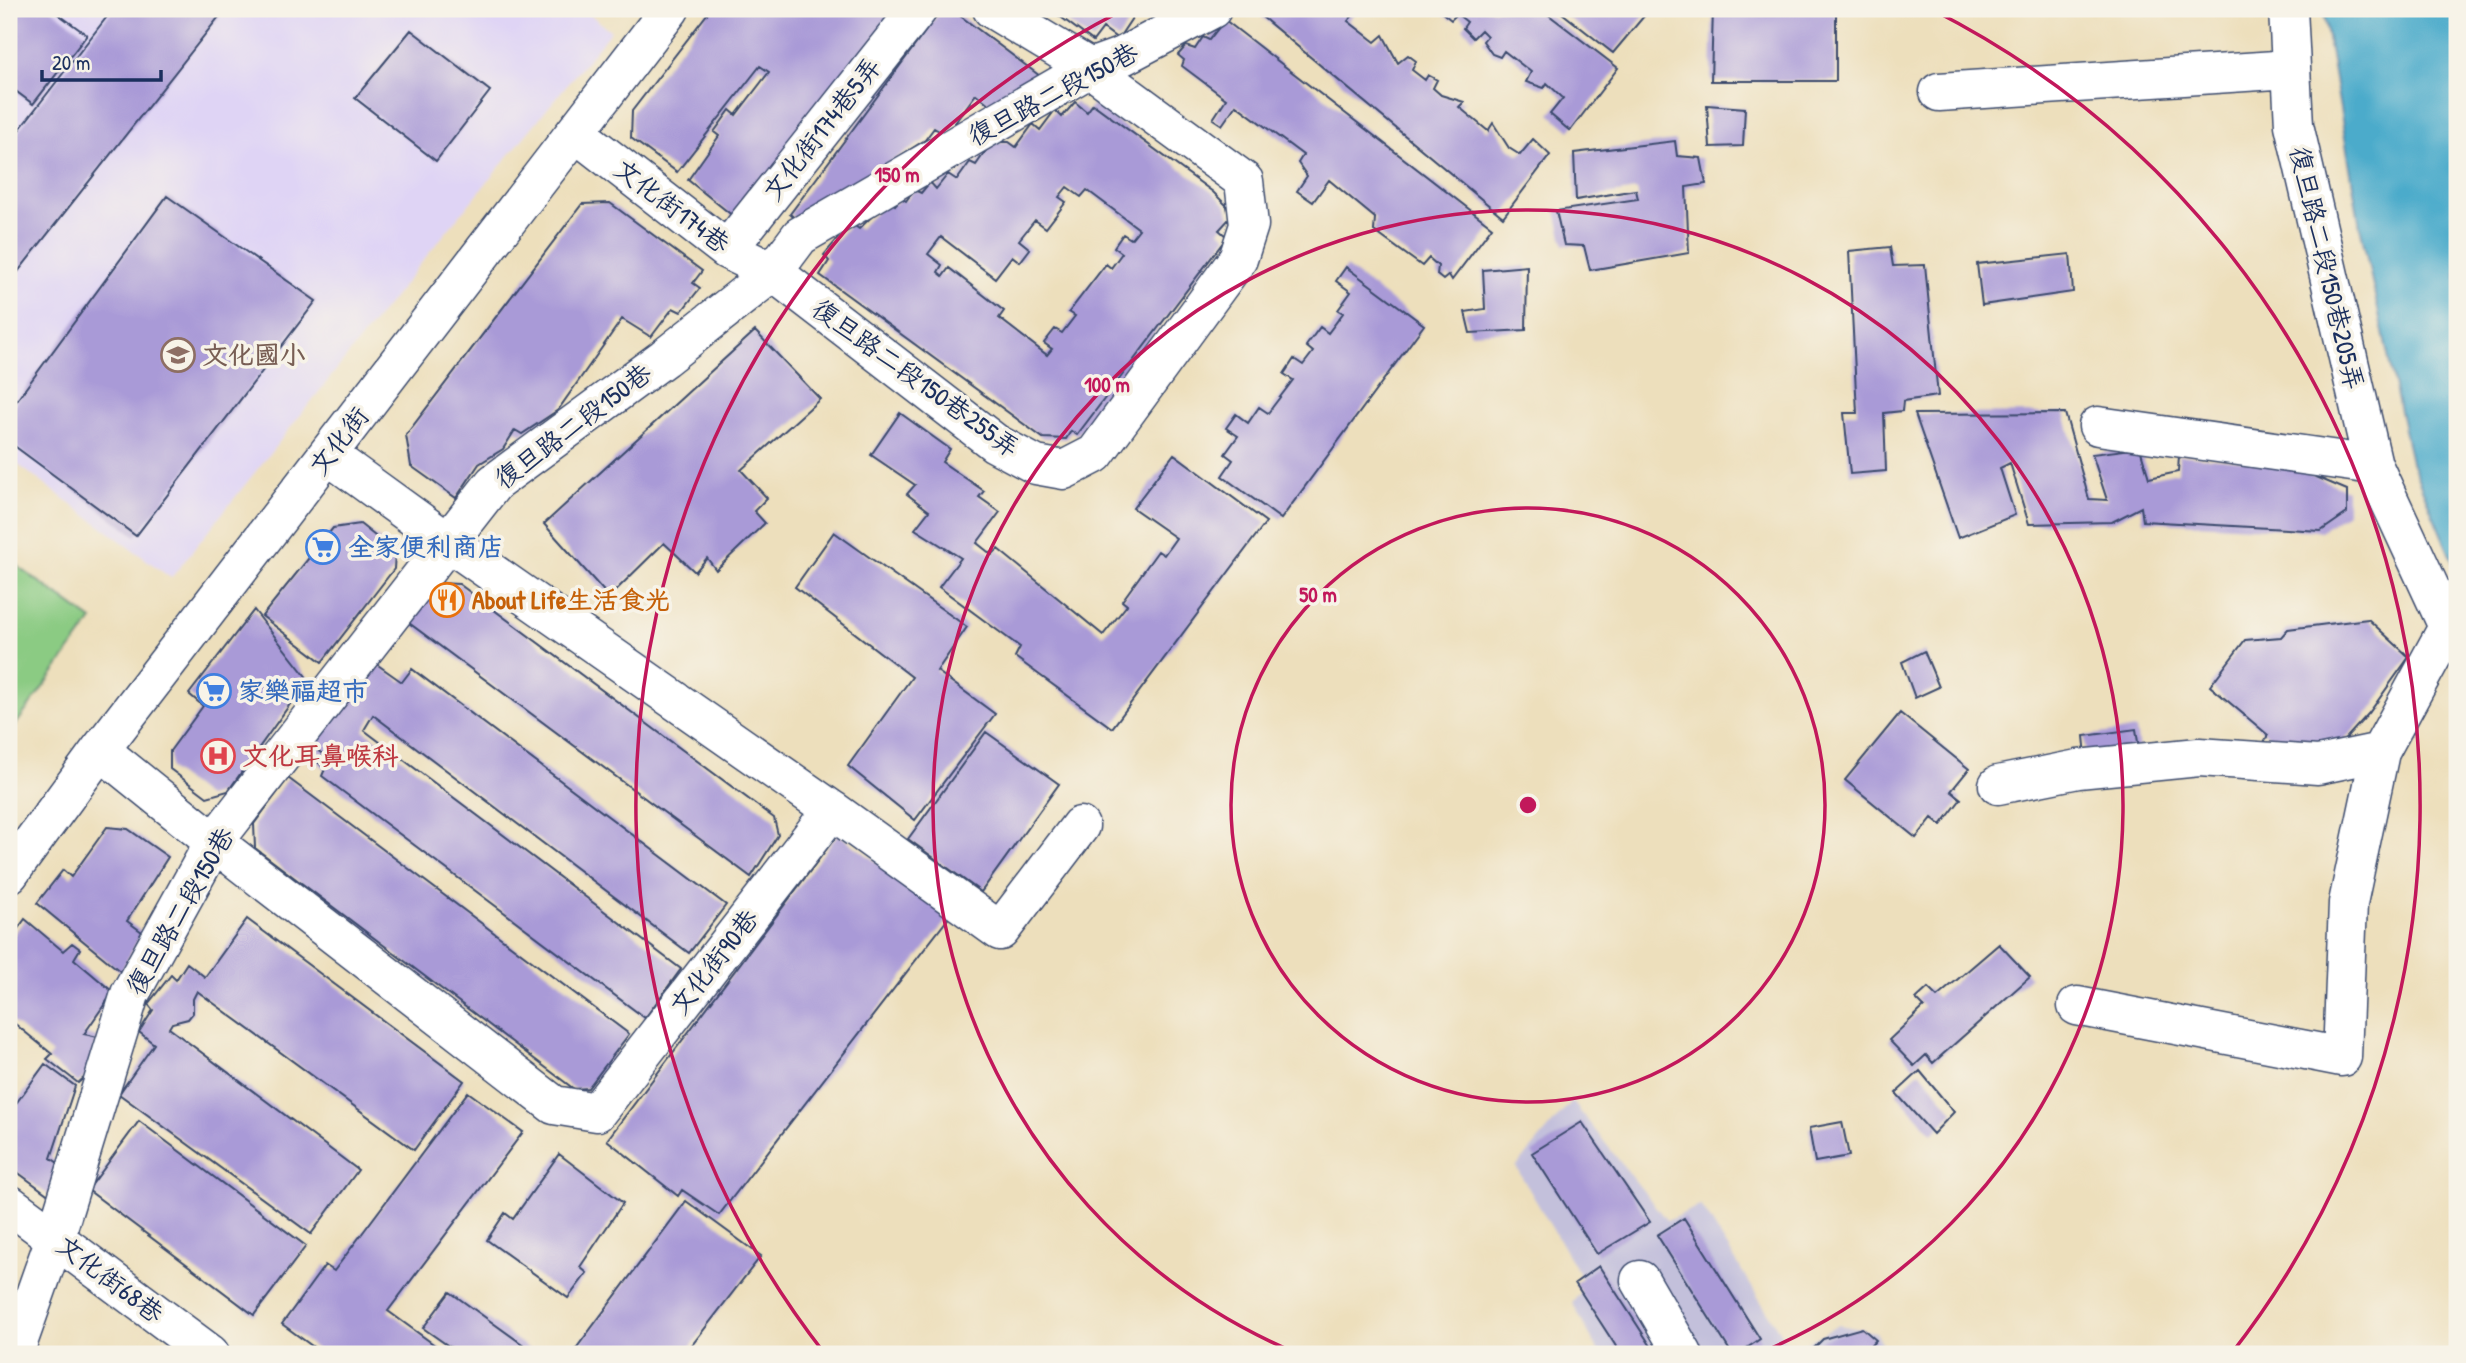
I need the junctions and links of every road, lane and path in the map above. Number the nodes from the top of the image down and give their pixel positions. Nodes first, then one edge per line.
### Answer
1 (670, 9) edge
2 (918, 9) edge
3 (992, 9) edge
4 (1212, 9) edge
5 (2288, 9) edge
6 (1090, 68) junction
7 (2291, 69) junction
8 (1939, 92) dead end
9 (576, 133) junction
10 (727, 250) junction
11 (773, 272) junction
12 (2098, 426) dead end
13 (328, 455) junction
14 (2373, 465) junction
15 (448, 542) junction
16 (2453, 637) edge
17 (100, 750) junction
18 (2380, 752) junction
19 (1998, 785) dead end
20 (832, 810) junction
21 (1080, 826) dead end
22 (214, 842) junction
23 (9, 874) edge
24 (2077, 1006) dead end
25 (9, 1204) edge
26 (55, 1238) junction
27 (1640, 1280) dead end
28 (14, 1354) edge
29 (210, 1354) edge
30 (1682, 1354) edge

1 - 9 street, 文化街
2 - 10 street, 文化街174巷5弄
3 - 6 street, 復旦路二段150巷255弄
4 - 6 street, 復旦路二段150巷
5 - 7 street, 復旦路二段150巷205弄
6 - 11 street, 復旦路二段150巷
6 - 11 street, 復旦路二段150巷255弄
7 - 8 street
7 - 14 street, 復旦路二段150巷205弄
9 - 10 street, 文化街174巷
9 - 13 street, 文化街
10 - 11 street, 文化街174巷
11 - 15 street, 復旦路二段150巷
12 - 14 street
13 - 15 street
13 - 17 street, 文化街
14 - 16 street, 復旦路二段150巷205弄
15 - 20 street
15 - 22 street, 復旦路二段150巷
16 - 18 street, 復旦路二段150巷205弄
17 - 22 street, 文化街90巷
17 - 23 street, 文化街
18 - 19 street
18 - 24 street, 復旦路二段150巷205弄
20 - 21 street
20 - 22 street, 文化街90巷
22 - 26 street, 復旦路二段150巷
25 - 26 street, 文化街68巷
26 - 28 street, 復旦路二段150巷
26 - 29 street, 文化街68巷
27 - 30 street

